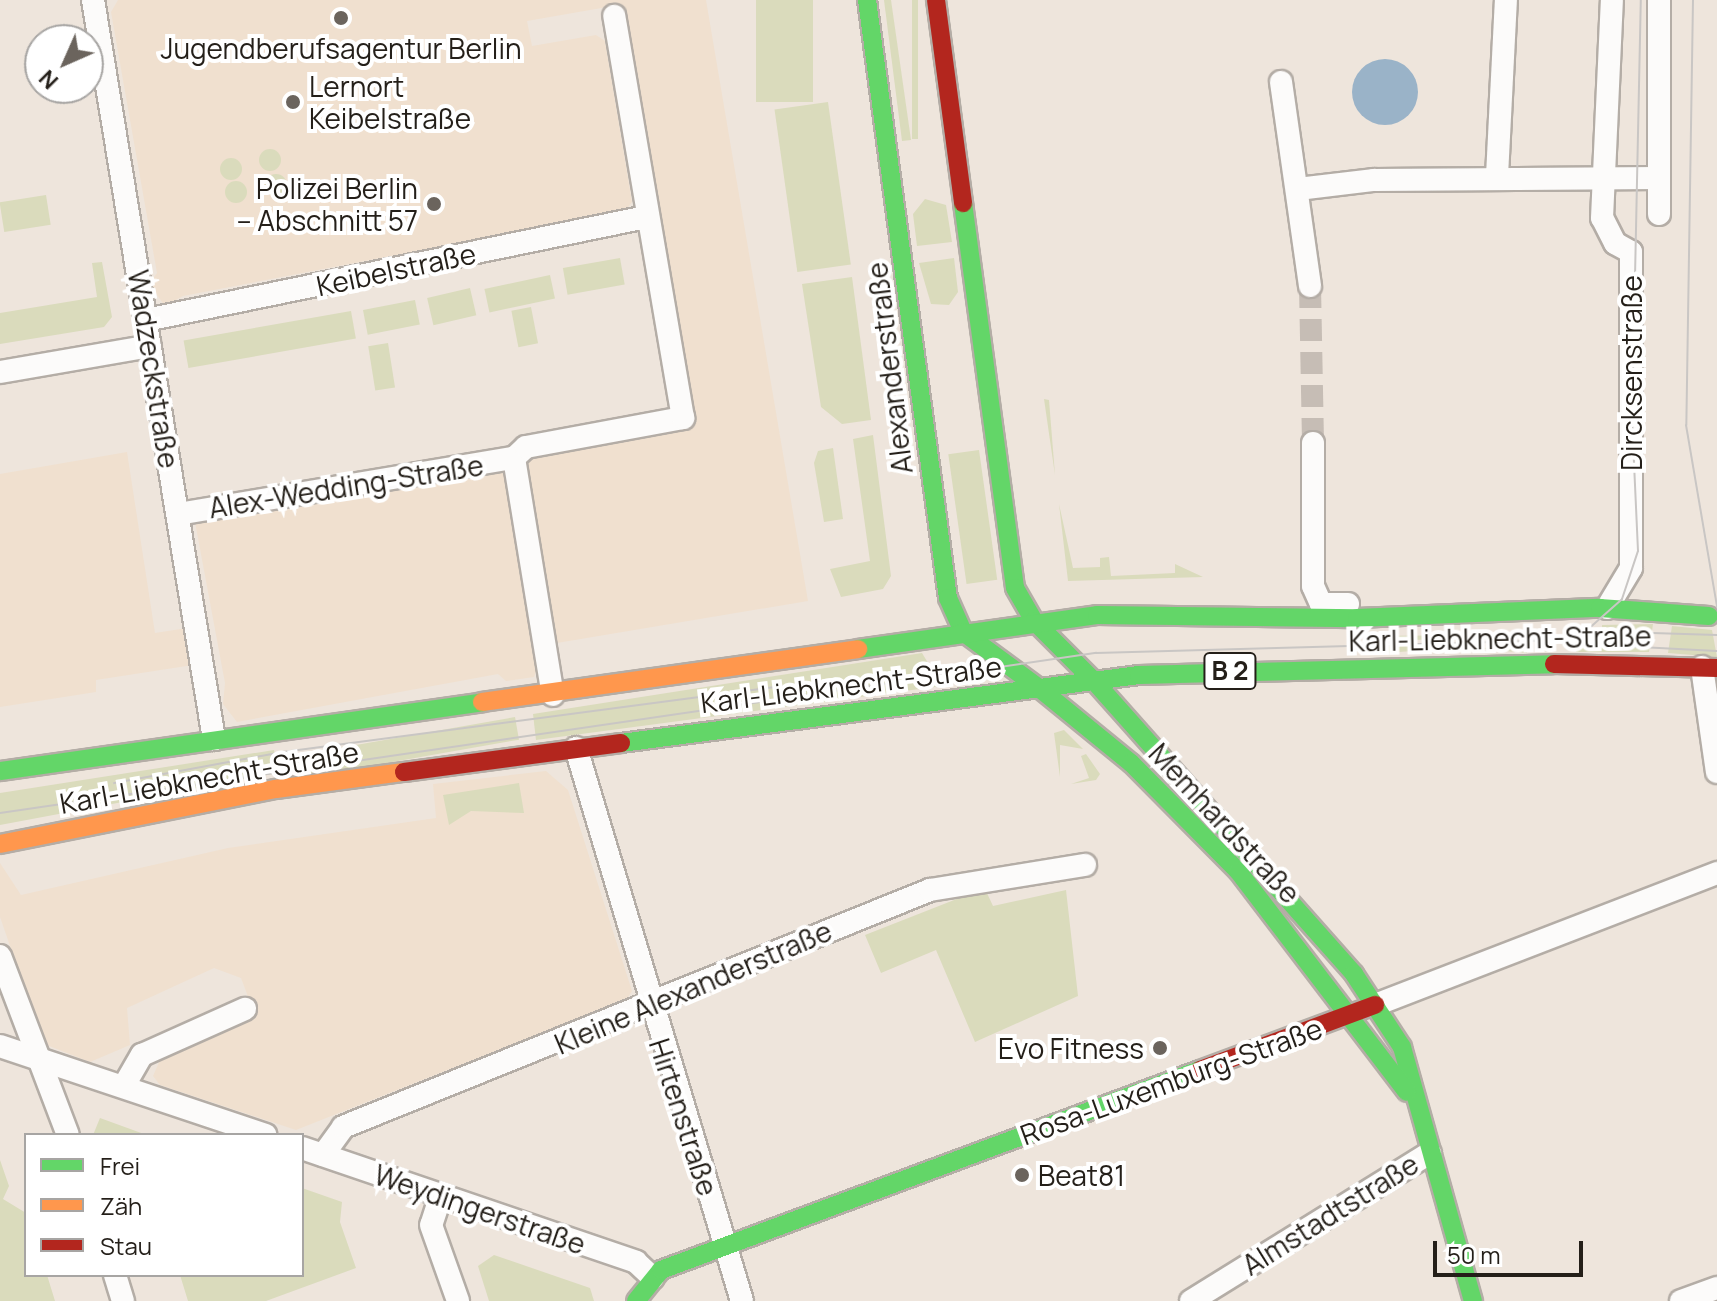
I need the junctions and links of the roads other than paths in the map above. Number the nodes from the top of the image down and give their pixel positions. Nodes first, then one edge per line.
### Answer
1 (93, 0) edge
2 (867, 0) edge
3 (936, 0) edge
4 (1506, 0) edge
5 (1612, 0) edge
6 (1659, 0) edge
7 (614, 16) dead end
8 (1281, 82) dead end
9 (1497, 176) junction
10 (1602, 177) junction
11 (1659, 178) junction
12 (1294, 201) junction
13 (1659, 214) dead end
14 (646, 217) junction
15 (1310, 286) tunnel mouth
16 (146, 320) junction
17 (150, 346) junction
18 (0, 372) edge
19 (1313, 443) tunnel mouth
20 (514, 458) junction
21 (178, 514) junction
22 (1357, 604) dead end
23 (1607, 608) junction
24 (1709, 616) dead end
25 (1034, 621) junction
26 (963, 632) junction
27 (1710, 667) edge
28 (1094, 681) junction
29 (1039, 688) junction
30 (553, 695) junction
31 (214, 739) junction
32 (576, 748) junction
33 (0, 771) edge
34 (1717, 772) edge
35 (0, 844) edge
36 (1085, 865) dead end
37 (1717, 873) edge
38 (0, 956) edge
39 (648, 1005) junction
40 (1375, 1005) junction
41 (245, 1009) dead end
42 (1352, 1014) junction
43 (0, 1046) edge
44 (40, 1059) junction
45 (125, 1084) junction
46 (1415, 1103) junction
47 (67, 1133) edge
48 (260, 1133) edge
49 (313, 1151) edge
50 (1430, 1153) junction
51 (440, 1198) junction
52 (724, 1245) junction
53 (116, 1277) edge
54 (653, 1278) junction
55 (1717, 1288) edge
56 (123, 1301) edge
57 (458, 1301) edge
58 (636, 1301) edge
59 (742, 1301) edge
60 (1191, 1301) edge
61 (1473, 1301) edge
62 (1681, 1301) edge

1 - 16 street, Wadzeckstraße
2 - 26 main road, Alexanderstraße
3 - 25 main road
4 - 9 street
5 - 10 street, Dircksenstraße
6 - 11 street
7 - 14 street
8 - 12 street
9 - 10 street
9 - 12 street
10 - 11 street
10 - 23 street, Dircksenstraße
11 - 13 street
12 - 15 street
14 - 16 street, Keibelstraße
14 - 20 street, Alex-Wedding-Straße
16 - 17 street, Wadzeckstraße
17 - 18 street
17 - 21 street, Wadzeckstraße
19 - 22 street
20 - 21 street, Alex-Wedding-Straße
20 - 30 street, Alex-Wedding-Straße
21 - 31 street, Wadzeckstraße
23 - 24 main road, Karl-Liebknecht-Straße / B 2
23 - 25 main road, Karl-Liebknecht-Straße / B 2
25 - 26 main road, Karl-Liebknecht-Straße
25 - 28 main road
26 - 29 main road
26 - 30 main road, Karl-Liebknecht-Straße
27 - 28 main road, Karl-Liebknecht-Straße / B 2
27 - 34 street
28 - 29 main road, Karl-Liebknecht-Straße / B 2
28 - 40 main road, Memhardstraße
29 - 32 main road, Karl-Liebknecht-Straße
29 - 42 main road, Memhardstraße
30 - 31 main road, Karl-Liebknecht-Straße
31 - 33 main road, Karl-Liebknecht-Straße
32 - 35 main road, Karl-Liebknecht-Straße
32 - 39 street, Hirtenstraße
36 - 39 street, Kleine Alexanderstraße
37 - 40 street, Rosa-Luxemburg-Straße
38 - 44 street
39 - 49 street, Kleine Alexanderstraße
39 - 52 street, Hirtenstraße
40 - 42 main road, Rosa-Luxemburg-Straße
40 - 46 main road, Memhardstraße
41 - 45 street
42 - 46 main road, Memhardstraße
42 - 52 main road, Rosa-Luxemburg-Straße
43 - 44 street
44 - 45 street
44 - 47 street
45 - 48 street
46 - 50 main road
49 - 51 street, Weydingerstraße
50 - 60 street, Almstadtstraße
50 - 61 main road
51 - 54 street, Weydingerstraße
51 - 57 street
52 - 54 main road, Rosa-Luxemburg-Straße
52 - 59 street, Hirtenstraße
53 - 56 street
54 - 58 main road, Rosa-Luxemburg-Straße
55 - 62 street

